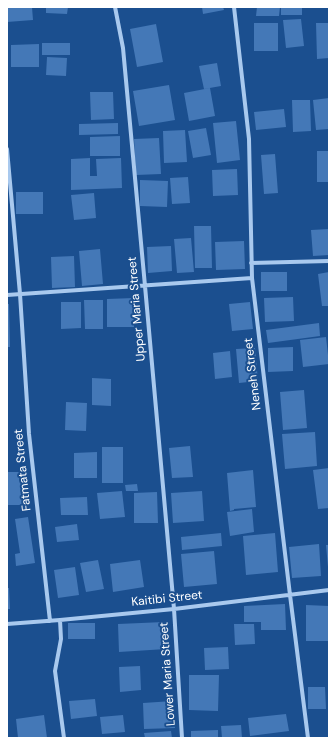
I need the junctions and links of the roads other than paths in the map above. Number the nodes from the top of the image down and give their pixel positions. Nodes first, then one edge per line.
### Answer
1 (115, 7) edge
2 (234, 7) edge
3 (7, 149) edge
4 (329, 261) edge
5 (251, 263) junction
6 (252, 278) junction
7 (145, 286) junction
8 (20, 294) junction
9 (7, 295) edge
10 (329, 590) edge
11 (290, 595) junction
12 (174, 609) junction
13 (60, 620) junction
14 (50, 621) junction
15 (7, 624) edge
16 (64, 738) edge
17 (182, 738) edge
18 (308, 738) edge

1 - 7 street, Upper Maria Street
2 - 5 street, Neneh Street
3 - 8 street, Fatmata Street
4 - 5 street
5 - 6 street, Neneh Street
6 - 7 street
6 - 11 street, Neneh Street
7 - 8 street
7 - 12 street, Upper Maria Street
8 - 9 street
8 - 14 street, Fatmata Street
10 - 11 street, Kaitibi Street
11 - 12 street, Kaitibi Street
11 - 18 street, Neneh Street
12 - 13 street, Kaitibi Street
12 - 17 street, Lower Maria Street
13 - 14 street, Kaitibi Street
13 - 16 street
14 - 15 street, Kaitibi Street

